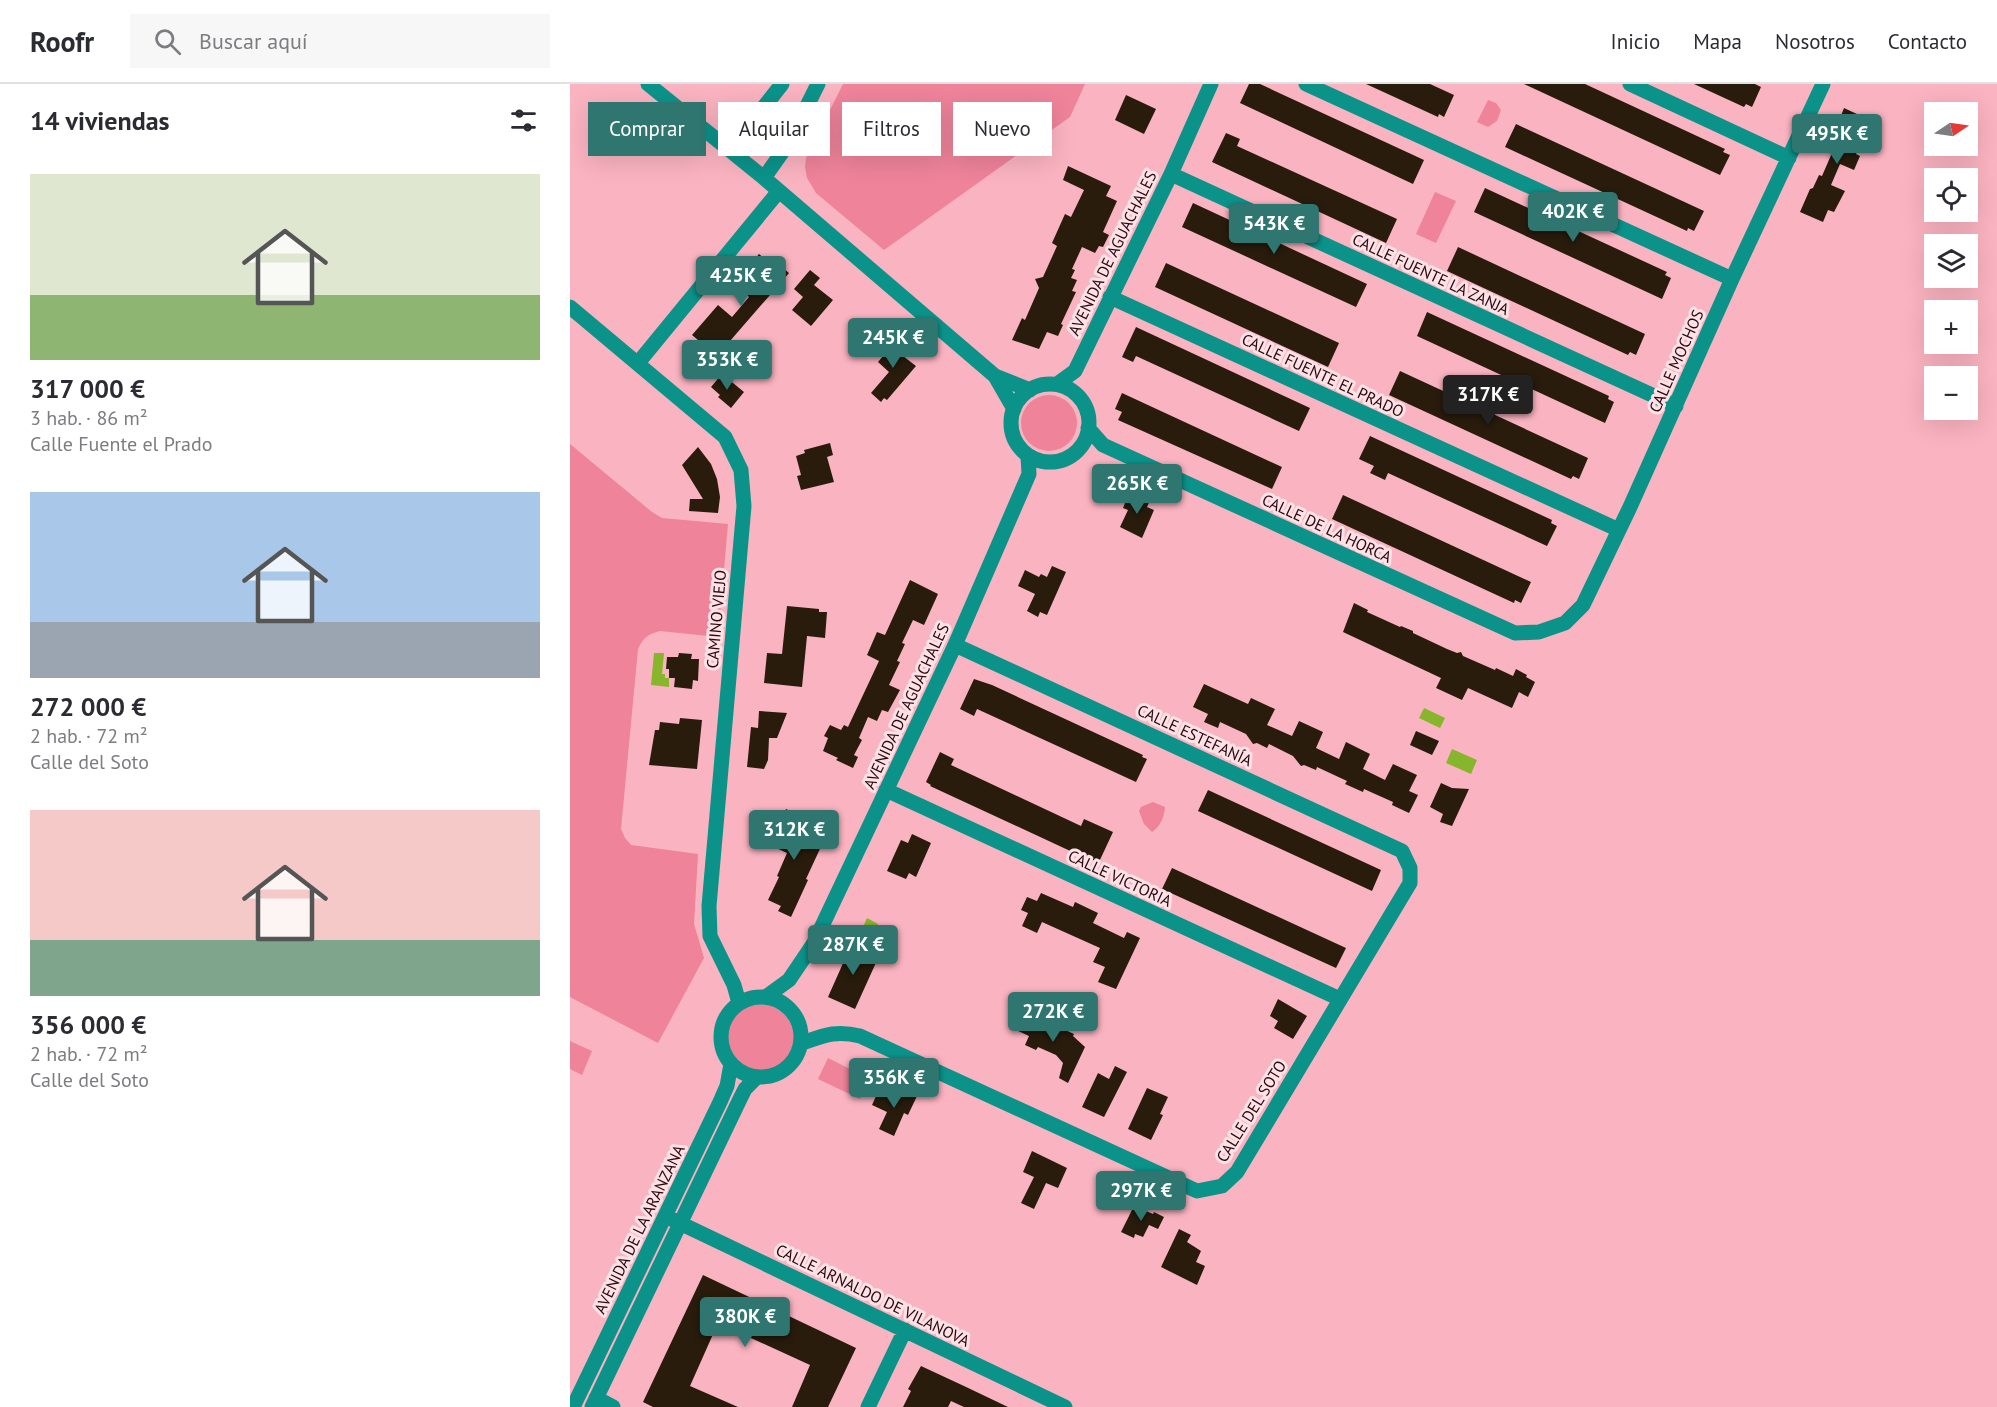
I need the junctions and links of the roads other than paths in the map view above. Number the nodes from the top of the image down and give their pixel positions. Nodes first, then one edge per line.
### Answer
1 (648, 84) edge
2 (782, 84) edge
3 (818, 84) edge
4 (1211, 84) edge
5 (1306, 84) edge
6 (1630, 84) edge
7 (1823, 84) edge
8 (768, 102) edge
9 (1789, 158) junction
10 (1171, 174) junction
11 (764, 178) junction
12 (779, 191) junction
13 (1732, 279) junction
14 (1110, 297) junction
15 (570, 307) edge
16 (638, 363) junction
17 (1075, 371) junction
18 (995, 376) junction
19 (1057, 384) junction
20 (1030, 390) junction
21 (1078, 394) junction
22 (1676, 406) junction
23 (1014, 409) junction
24 (1088, 428) junction
25 (1103, 445) junction
26 (1081, 446) junction
27 (1028, 456) junction
28 (1045, 462) junction
29 (1029, 474) junction
30 (1619, 530) junction
31 (1539, 632) joint
32 (955, 645) junction
33 (886, 790) junction
34 (1410, 868) joint
35 (789, 980) junction
36 (767, 996) junction
37 (1340, 999) junction
38 (739, 1003) junction
39 (785, 1005) junction
40 (801, 1036) junction
41 (731, 1064) junction
42 (756, 1078) junction
43 (664, 1216) junction
44 (680, 1223) junction
45 (904, 1330) junction
46 (594, 1403) edge
47 (573, 1407) edge
48 (614, 1407) edge
49 (868, 1407) edge
50 (1065, 1407) edge

1 - 11 street
2 - 8 street
3 - 11 street
4 - 10 street, AVENIDA DE AGUACHALES
5 - 13 street
6 - 9 street
7 - 9 street, CALLE MOCHOS
9 - 13 street, CALLE MOCHOS
10 - 14 street, AVENIDA DE AGUACHALES
10 - 22 street, CALLE FUENTE LA ZANJA
11 - 12 street
12 - 16 street
12 - 18 street
13 - 22 street, CALLE MOCHOS
14 - 17 street, AVENIDA DE AGUACHALES
14 - 30 street, CALLE FUENTE EL PRADO
15 - 16 street, CAMINO VIEJO
16 - 38 street, CAMINO VIEJO
17 - 19 street, AVENIDA DE AGUACHALES
17 - 21 street
18 - 20 street
18 - 23 street
19 - 20 street
19 - 21 street
20 - 23 street
21 - 24 street
22 - 30 street, CALLE MOCHOS
23 - 27 street
24 - 25 street, CALLE DE LA HORCA
24 - 26 street
25 - 26 street, CALLE DE LA HORCA
25 - 31 street, CALLE DE LA HORCA
26 - 28 street
27 - 28 street
27 - 29 street, AVENIDA DE AGUACHALES
28 - 29 street, AVENIDA DE AGUACHALES
29 - 32 street, AVENIDA DE AGUACHALES
30 - 31 street, CALLE MOCHOS
32 - 33 street, AVENIDA DE AGUACHALES
32 - 34 street, CALLE ESTEFANÍA
33 - 35 street, AVENIDA DE AGUACHALES
33 - 37 street, CALLE VICTORIA
34 - 37 street, CALLE DEL SOTO
35 - 36 street, AVENIDA DE AGUACHALES
35 - 39 street, AVENIDA DE AGUACHALES
36 - 38 street
36 - 39 street
37 - 40 street, CALLE DEL SOTO
38 - 41 street
39 - 40 street
40 - 42 street
41 - 42 street
41 - 43 street, AVENIDA DE LA ARANZANA
42 - 44 street, AVENIDA DE LA ARANZANA
43 - 44 street, CALLE ARNALDO DE VILANOVA
43 - 47 street, AVENIDA DE LA ARANZANA
44 - 45 street, CALLE ARNALDO DE VILANOVA
44 - 46 street, AVENIDA DE LA ARANZANA
45 - 49 street
45 - 50 street, CALLE ARNALDO DE VILANOVA
46 - 48 street

